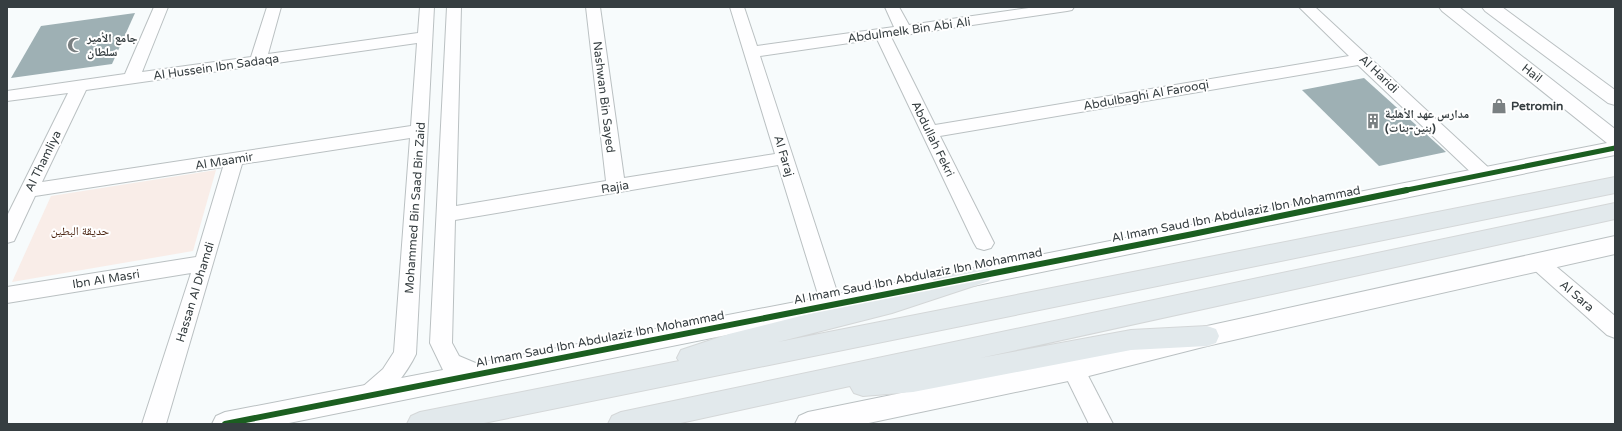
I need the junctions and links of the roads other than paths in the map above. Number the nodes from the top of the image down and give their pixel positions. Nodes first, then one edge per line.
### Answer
1 (161, 7) edge
2 (274, 7) edge
3 (427, 7) edge
4 (454, 7) edge
5 (592, 7) edge
6 (737, 7) edge
7 (892, 7) edge
8 (1067, 7) edge
9 (1306, 7) edge
10 (1448, 7) edge
11 (1491, 7) edge
12 (1048, 8) edge
13 (904, 31) junction
14 (882, 34) junction
15 (424, 37) junction
16 (752, 52) junction
17 (1363, 59) junction
18 (258, 61) junction
19 (131, 79) junction
20 (79, 86) junction
21 (7, 96) edge
22 (1615, 99) edge
23 (1615, 120) edge
24 (1596, 123) junction
25 (420, 131) junction
26 (930, 132) junction
27 (1615, 139) edge
28 (1615, 148) edge
29 (784, 158) junction
30 (234, 160) junction
31 (1485, 175) junction
32 (1615, 185) edge
33 (616, 186) junction
34 (28, 191) junction
35 (1615, 211) edge
36 (445, 215) junction
37 (7, 236) edge
38 (984, 243) dead end
39 (1615, 245) edge
40 (204, 263) junction
41 (1539, 263) junction
42 (981, 275) junction
43 (7, 295) edge
44 (831, 304) junction
45 (1615, 330) edge
46 (1206, 336) junction
47 (1073, 369) junction
48 (477, 374) junction
49 (619, 383) junction
50 (776, 392) junction
51 (368, 396) junction
52 (869, 418) edge
53 (154, 424) edge
54 (225, 424) edge
55 (420, 424) edge
56 (621, 424) edge
57 (808, 424) edge
58 (1101, 424) edge

1 - 19 street
2 - 18 street
3 - 15 street, Mohammed Bin Saad Bin Zaid
4 - 36 street
5 - 33 street, Nashwan Bin Sayed
6 - 16 street, Al Faraj
7 - 13 street
8 - 12 street, Abdulmelk Bin Abi Ali
9 - 17 street, Al Haridi
10 - 24 street, Hail
11 - 22 street
12 - 13 street, Abdulmelk Bin Abi Ali
13 - 14 street, Abdulmelk Bin Abi Ali
14 - 16 street, Abdulmelk Bin Abi Ali
14 - 26 street, Abdullah Fekri
15 - 18 street, Al Hussein Ibn Sadaqa
15 - 25 street, Mohammed Bin Saad Bin Zaid
16 - 29 street, Al Faraj
17 - 26 street, Abdulbaghi Al Farooqi
17 - 31 street, Al Haridi
18 - 19 street, Al Hussein Ibn Sadaqa
19 - 20 street, Al Hussein Ibn Sadaqa
20 - 21 street, Al Hussein Ibn Sadaqa
20 - 34 street, Al Thamliya
23 - 24 street
24 - 27 street, Hail
25 - 30 street, Al Maamir
25 - 51 street, Mohammed Bin Saad Bin Zaid
26 - 38 street, Abdullah Fekri
28 - 31 street, Al Imam Saud Ibn Abdulaziz Ibn Mohammad
29 - 33 street, Rajia
29 - 44 street, Al Faraj
30 - 34 street, Al Maamir
30 - 40 street, Hassan Al Dhamdi
31 - 42 street, Al Imam Saud Ibn Abdulaziz Ibn Mohammad
32 - 49 main road
33 - 36 street, Rajia
34 - 37 street, Al Thamliya
35 - 50 main road
36 - 48 street
39 - 41 street
40 - 43 street, Ibn Al Masri
40 - 53 street, Hassan Al Dhamdi
41 - 45 street, Al Sara
41 - 46 street
42 - 44 street, Al Imam Saud Ibn Abdulaziz Ibn Mohammad
42 - 49 main road
44 - 48 street, Al Imam Saud Ibn Abdulaziz Ibn Mohammad
46 - 47 street
46 - 50 main road
47 - 52 street
47 - 58 street
48 - 51 street, Al Imam Saud Ibn Abdulaziz Ibn Mohammad
49 - 55 main road
50 - 56 main road
51 - 54 street, Al Imam Saud Ibn Abdulaziz Ibn Mohammad
52 - 57 street

